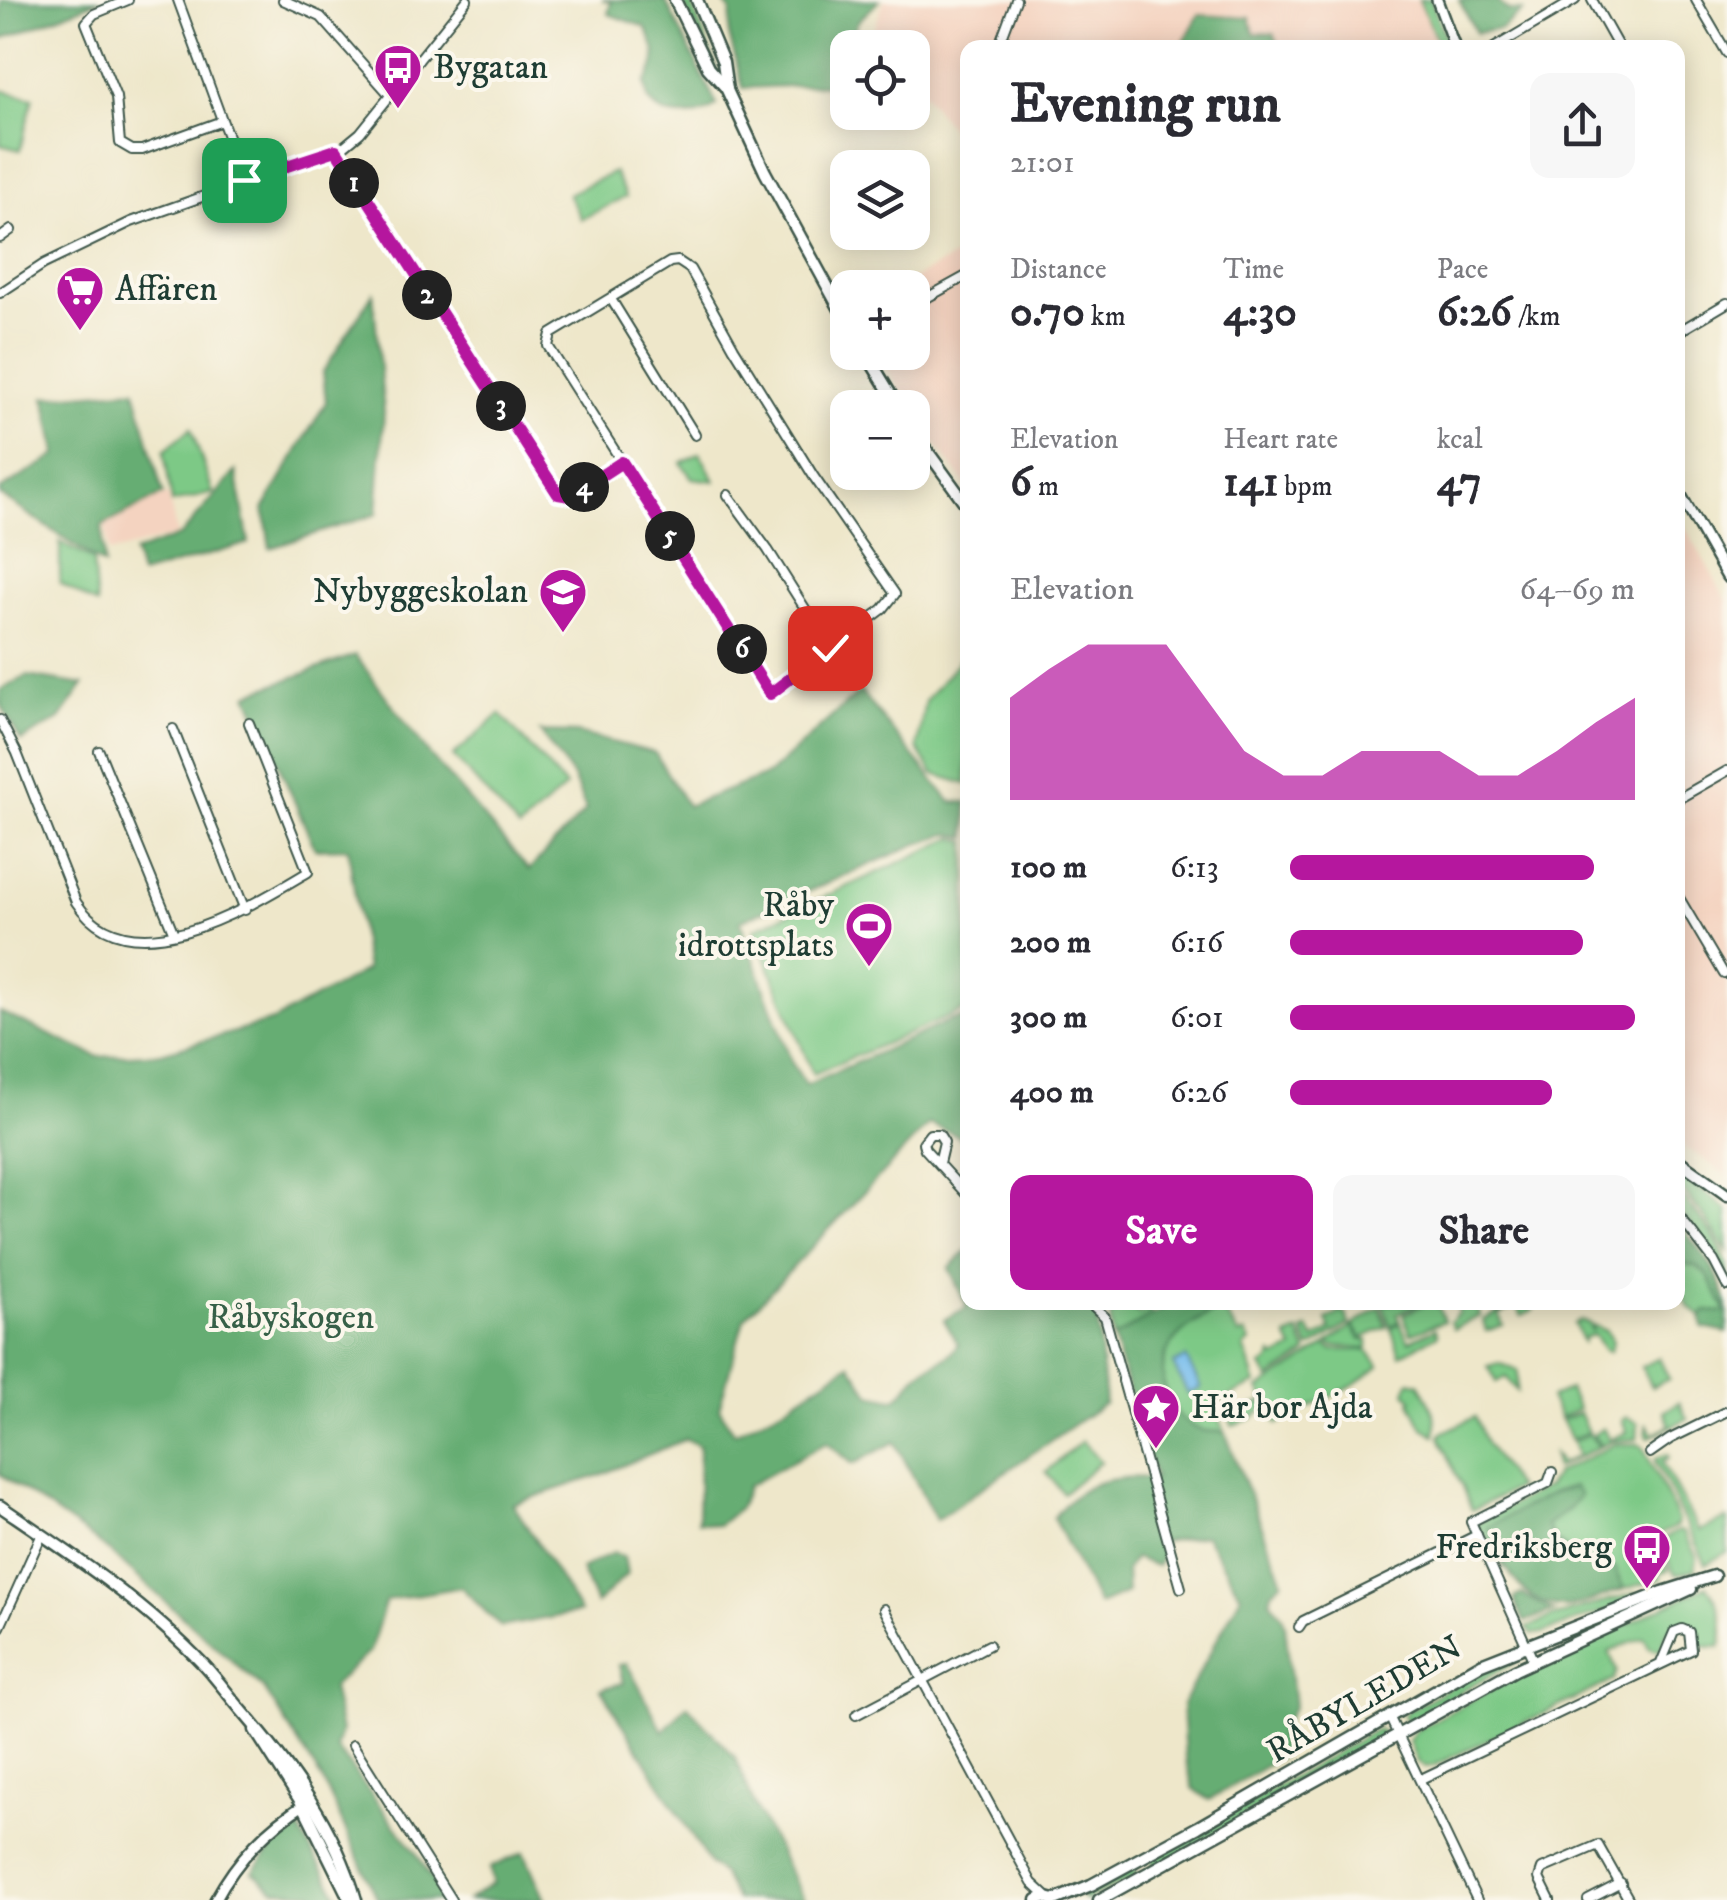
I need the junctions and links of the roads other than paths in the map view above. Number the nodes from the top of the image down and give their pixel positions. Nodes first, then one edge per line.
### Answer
1 (128, 0) edge
2 (178, 0) edge
3 (282, 0) edge
4 (467, 0) edge
5 (675, 0) edge
6 (696, 0) edge
7 (1016, 0) edge
8 (1438, 0) edge
9 (1575, 0) edge
10 (1592, 0) edge
11 (1696, 0) edge
12 (1001, 40) edge
13 (1453, 40) edge
14 (1508, 40) edge
15 (1614, 40) edge
16 (1727, 53) edge
17 (727, 90) junction
18 (390, 95) junction
19 (222, 120) junction
20 (336, 150) junction
21 (244, 180) junction
22 (11, 230) dead end
23 (0, 238) edge
24 (960, 279) edge
25 (830, 292) edge
26 (0, 293) edge
27 (930, 296) edge
28 (611, 300) junction
29 (1727, 304) edge
30 (1685, 328) edge
31 (695, 436) dead end
32 (930, 455) edge
33 (622, 462) junction
34 (728, 495) dead end
35 (960, 496) edge
36 (1685, 502) edge
37 (1727, 577) edge
38 (830, 648) junction
39 (0, 720) edge
40 (249, 722) dead end
41 (173, 729) dead end
42 (99, 752) dead end
43 (1727, 770) edge
44 (1685, 795) edge
45 (1685, 908) edge
46 (244, 910) junction
47 (174, 934) junction
48 (1724, 974) dead end
49 (939, 1163) dead end
50 (1685, 1165) edge
51 (960, 1187) edge
52 (1727, 1196) edge
53 (1685, 1225) edge
54 (1727, 1286) edge
55 (1100, 1310) edge
56 (1727, 1411) edge
57 (1650, 1453) dead end
58 (1552, 1472) dead end
59 (0, 1506) edge
60 (42, 1534) junction
61 (1476, 1535) junction
62 (1727, 1570) edge
63 (1714, 1576) junction
64 (1181, 1588) dead end
65 (884, 1610) dead end
66 (0, 1626) edge
67 (1298, 1626) dead end
68 (989, 1644) dead end
69 (1527, 1646) junction
70 (1533, 1660) junction
71 (1661, 1663) junction
72 (921, 1680) junction
73 (856, 1716) dead end
74 (1389, 1716) junction
75 (1398, 1734) junction
76 (352, 1745) dead end
77 (1422, 1779) junction
78 (308, 1802) junction
79 (1032, 1883) junction
80 (1621, 1883) junction
81 (215, 1900) edge
82 (353, 1900) edge
83 (451, 1900) edge
84 (1045, 1900) edge
85 (1099, 1900) edge
86 (1478, 1900) edge
87 (1550, 1900) edge
88 (1588, 1900) edge
89 (1629, 1900) edge

1 - 19 street
2 - 19 street
3 - 18 street
4 - 18 street
5 - 17 main road
6 - 17 main road
7 - 12 street
8 - 13 street
9 - 14 street
10 - 15 street
11 - 16 street
17 - 25 main road
18 - 20 street
19 - 21 street
20 - 21 street
20 - 33 street
21 - 26 street
22 - 23 street
24 - 27 street
28 - 31 street
28 - 33 street
28 - 38 street
29 - 30 street
32 - 35 main road
33 - 38 street
34 - 38 street
36 - 37 street
39 - 47 street
40 - 46 street
41 - 46 street
42 - 47 street
43 - 44 street
45 - 48 street
46 - 47 street
49 - 51 street
50 - 52 main road
53 - 54 street
55 - 64 street
56 - 57 street
58 - 61 street
59 - 60 main road
60 - 66 street
60 - 78 main road
61 - 67 street
61 - 69 street
62 - 63 main road, RÅBYLEDEN
63 - 69 main road, RÅBYLEDEN
63 - 70 main road, RÅBYLEDEN
65 - 72 street
68 - 72 street
69 - 70 street
69 - 74 main road, RÅBYLEDEN
70 - 75 main road, RÅBYLEDEN
71 - 71 street
71 - 77 street
72 - 73 street
72 - 79 street
74 - 75 street
74 - 84 main road, RÅBYLEDEN
75 - 77 street
75 - 85 main road, RÅBYLEDEN
76 - 83 street
77 - 86 street
78 - 81 street
78 - 82 main road
79 - 84 street
79 - 84 street
80 - 87 street
80 - 88 street
80 - 89 street

